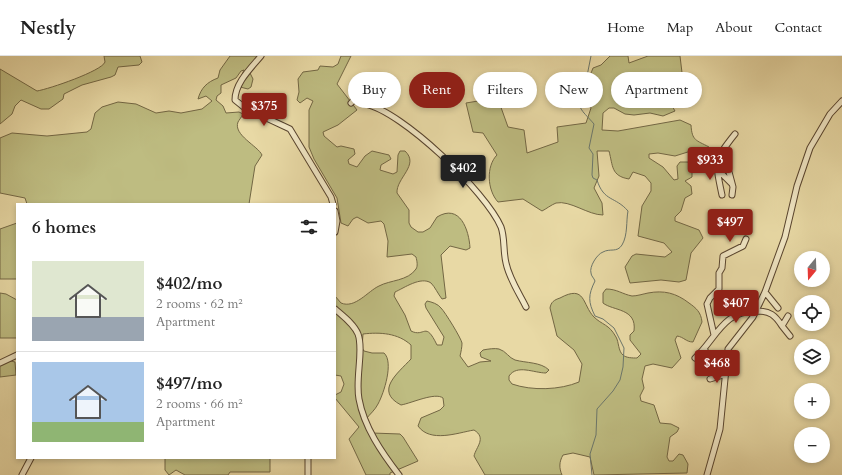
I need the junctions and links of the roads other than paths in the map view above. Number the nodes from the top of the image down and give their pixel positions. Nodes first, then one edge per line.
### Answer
1 (261, 56) edge
2 (842, 101) edge
3 (378, 108) edge
4 (735, 134) dead end
5 (716, 165) junction
6 (729, 172) dead end
7 (731, 183) junction
8 (722, 195) dead end
9 (732, 195) dead end
10 (333, 203) edge
11 (336, 216) edge
12 (336, 226) edge
13 (746, 239) dead end
14 (765, 292) junction
15 (526, 307) dead end
16 (778, 308) dead end
17 (336, 310) edge
18 (756, 311) junction
19 (788, 316) dead end
20 (782, 326) junction
21 (714, 335) junction
22 (790, 336) dead end
23 (707, 345) junction
24 (16, 355) edge
25 (695, 358) dead end
26 (0, 363) edge
27 (699, 372) dead end
28 (726, 374) junction
29 (710, 379) dead end
30 (30, 459) edge
31 (308, 459) edge
32 (22, 475) edge
33 (308, 475) edge
34 (399, 475) edge
35 (707, 475) edge

1 - 10 street
2 - 14 street
3 - 15 street
4 - 5 street
5 - 7 street
5 - 8 street
6 - 7 street
7 - 9 street
11 - 12 street
13 - 21 street
14 - 16 street
14 - 18 street
17 - 34 street
18 - 20 street
18 - 21 street
18 - 28 street
19 - 20 street
20 - 22 street
21 - 23 street
23 - 25 street
23 - 27 street
24 - 26 street
28 - 29 street
28 - 35 street
30 - 32 street
31 - 33 street

